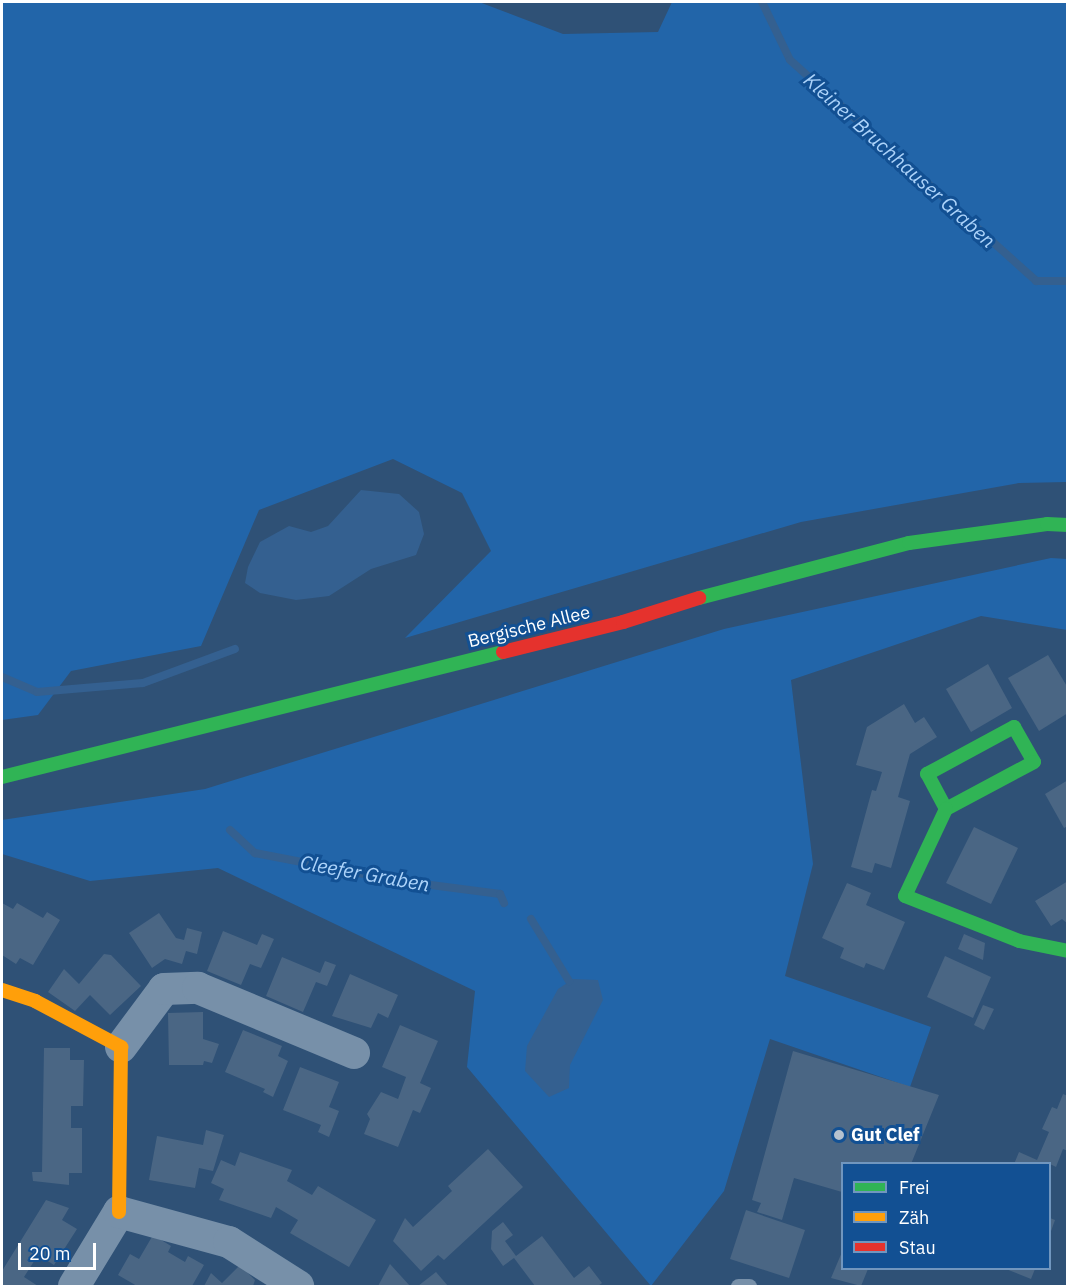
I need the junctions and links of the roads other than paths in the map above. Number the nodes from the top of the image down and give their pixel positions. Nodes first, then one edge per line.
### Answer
1 (1068, 525) edge
2 (2, 777) edge
3 (946, 809) junction
4 (1068, 951) edge
5 (2, 990) edge
6 (121, 1047) junction
7 (354, 1053) dead end
8 (119, 1212) junction
9 (74, 1287) edge
10 (298, 1287) edge
11 (738, 1287) edge
12 (749, 1287) edge

1 - 2 main road, Bergische Allee
3 - 3 main road
3 - 4 main road
5 - 6 main road
6 - 7 street
6 - 8 main road
8 - 9 street
8 - 10 street
11 - 12 lane

